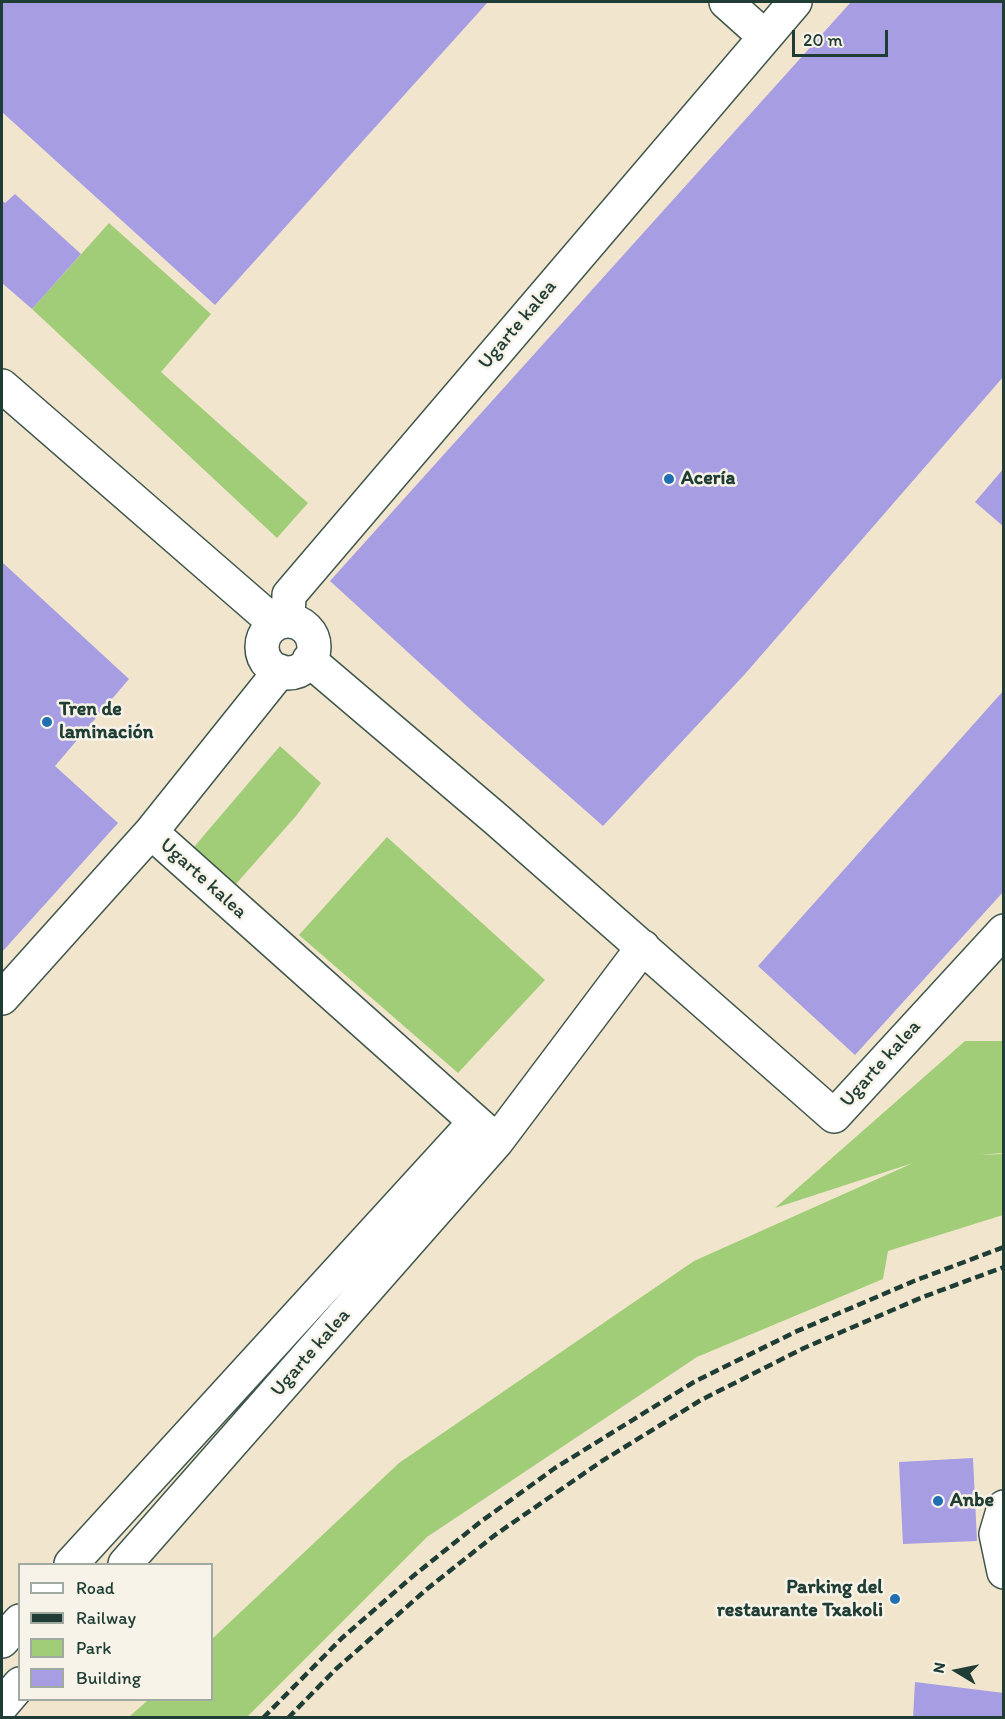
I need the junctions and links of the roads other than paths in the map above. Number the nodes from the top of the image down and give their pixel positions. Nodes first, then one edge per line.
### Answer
1 (726, 2) edge
2 (795, 2) edge
3 (764, 36) junction
4 (2, 386) edge
5 (282, 622) junction
6 (295, 666) junction
7 (151, 832) junction
8 (1004, 931) edge
9 (644, 947) junction
10 (2, 998) edge
11 (486, 1132) junction
12 (1004, 1507) edge
13 (72, 1563) edge
14 (126, 1563) edge
15 (1004, 1572) edge
16 (18, 1623) edge
17 (2, 1641) edge
18 (18, 1686) edge
19 (2, 1705) edge

1 - 3 lane
2 - 3 lane, Ugarte kalea
3 - 5 lane, Ugarte kalea
4 - 5 lane
5 - 6 lane
5 - 6 lane, Ugarte kalea
6 - 7 lane, Ugarte kalea
6 - 9 lane, Ugarte kalea
7 - 10 lane, Ugarte kalea
7 - 11 lane, Ugarte kalea
8 - 9 lane, Ugarte kalea
9 - 11 lane, Ugarte kalea
11 - 13 lane
11 - 14 lane, Ugarte kalea
12 - 15 lane
16 - 17 lane
18 - 19 lane

